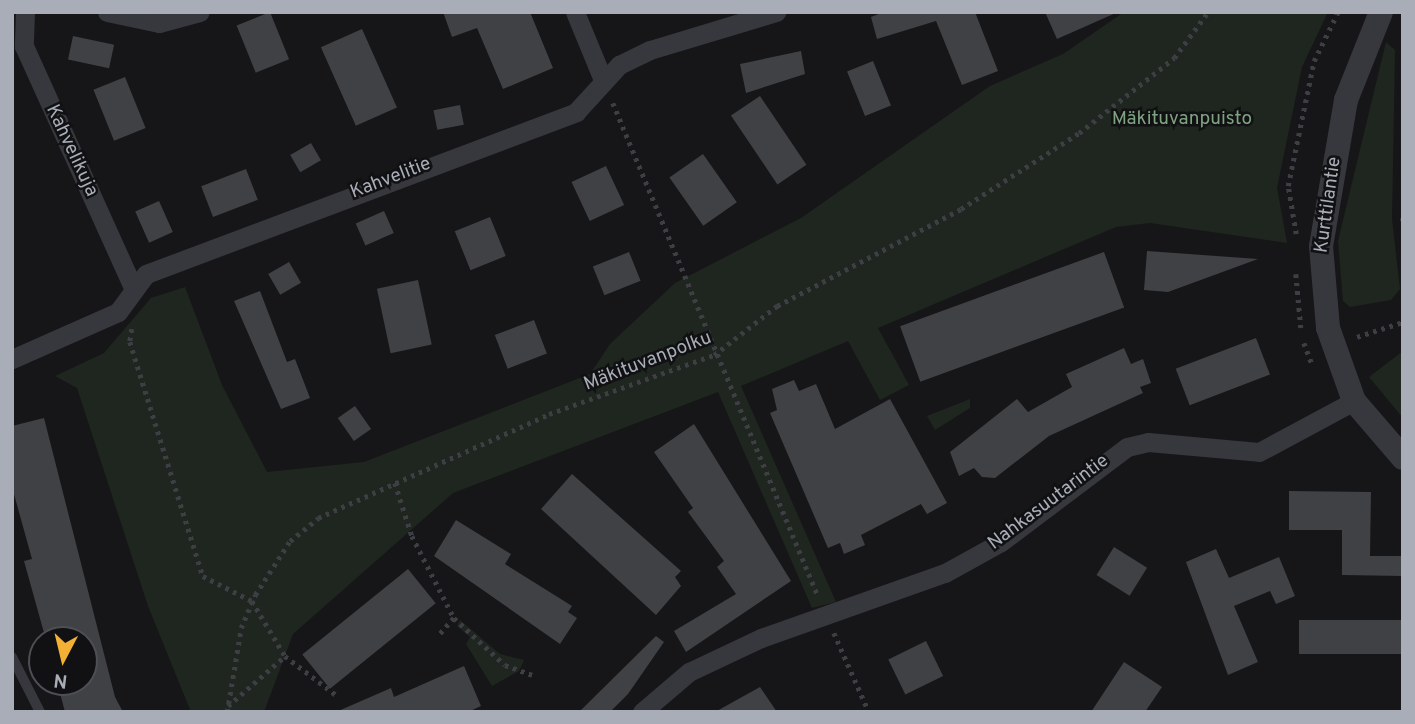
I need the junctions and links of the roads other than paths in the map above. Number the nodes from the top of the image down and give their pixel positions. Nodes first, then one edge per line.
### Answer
1 (25, 12) edge
2 (107, 12) edge
3 (200, 12) edge
4 (575, 12) edge
5 (776, 12) edge
6 (1363, 12) edge
7 (1381, 12) edge
8 (1359, 57) junction
9 (603, 80) junction
10 (133, 287) junction
11 (12, 359) edge
12 (1354, 401) junction
13 (1403, 458) edge
14 (12, 657) edge
15 (40, 712) edge
16 (642, 712) edge

1 - 10 street, Kahvelikuja
2 - 3 street
4 - 9 street
5 - 9 street, Kahvelitie
6 - 8 street, Kurttilantie
7 - 8 street, Kurttilantie
8 - 12 street, Kurttilantie
9 - 10 street, Kahvelitie
10 - 11 street, Kahvelitie
12 - 13 street, Kurttilantie
12 - 16 street, Nahkasuutarintie
14 - 15 lane

